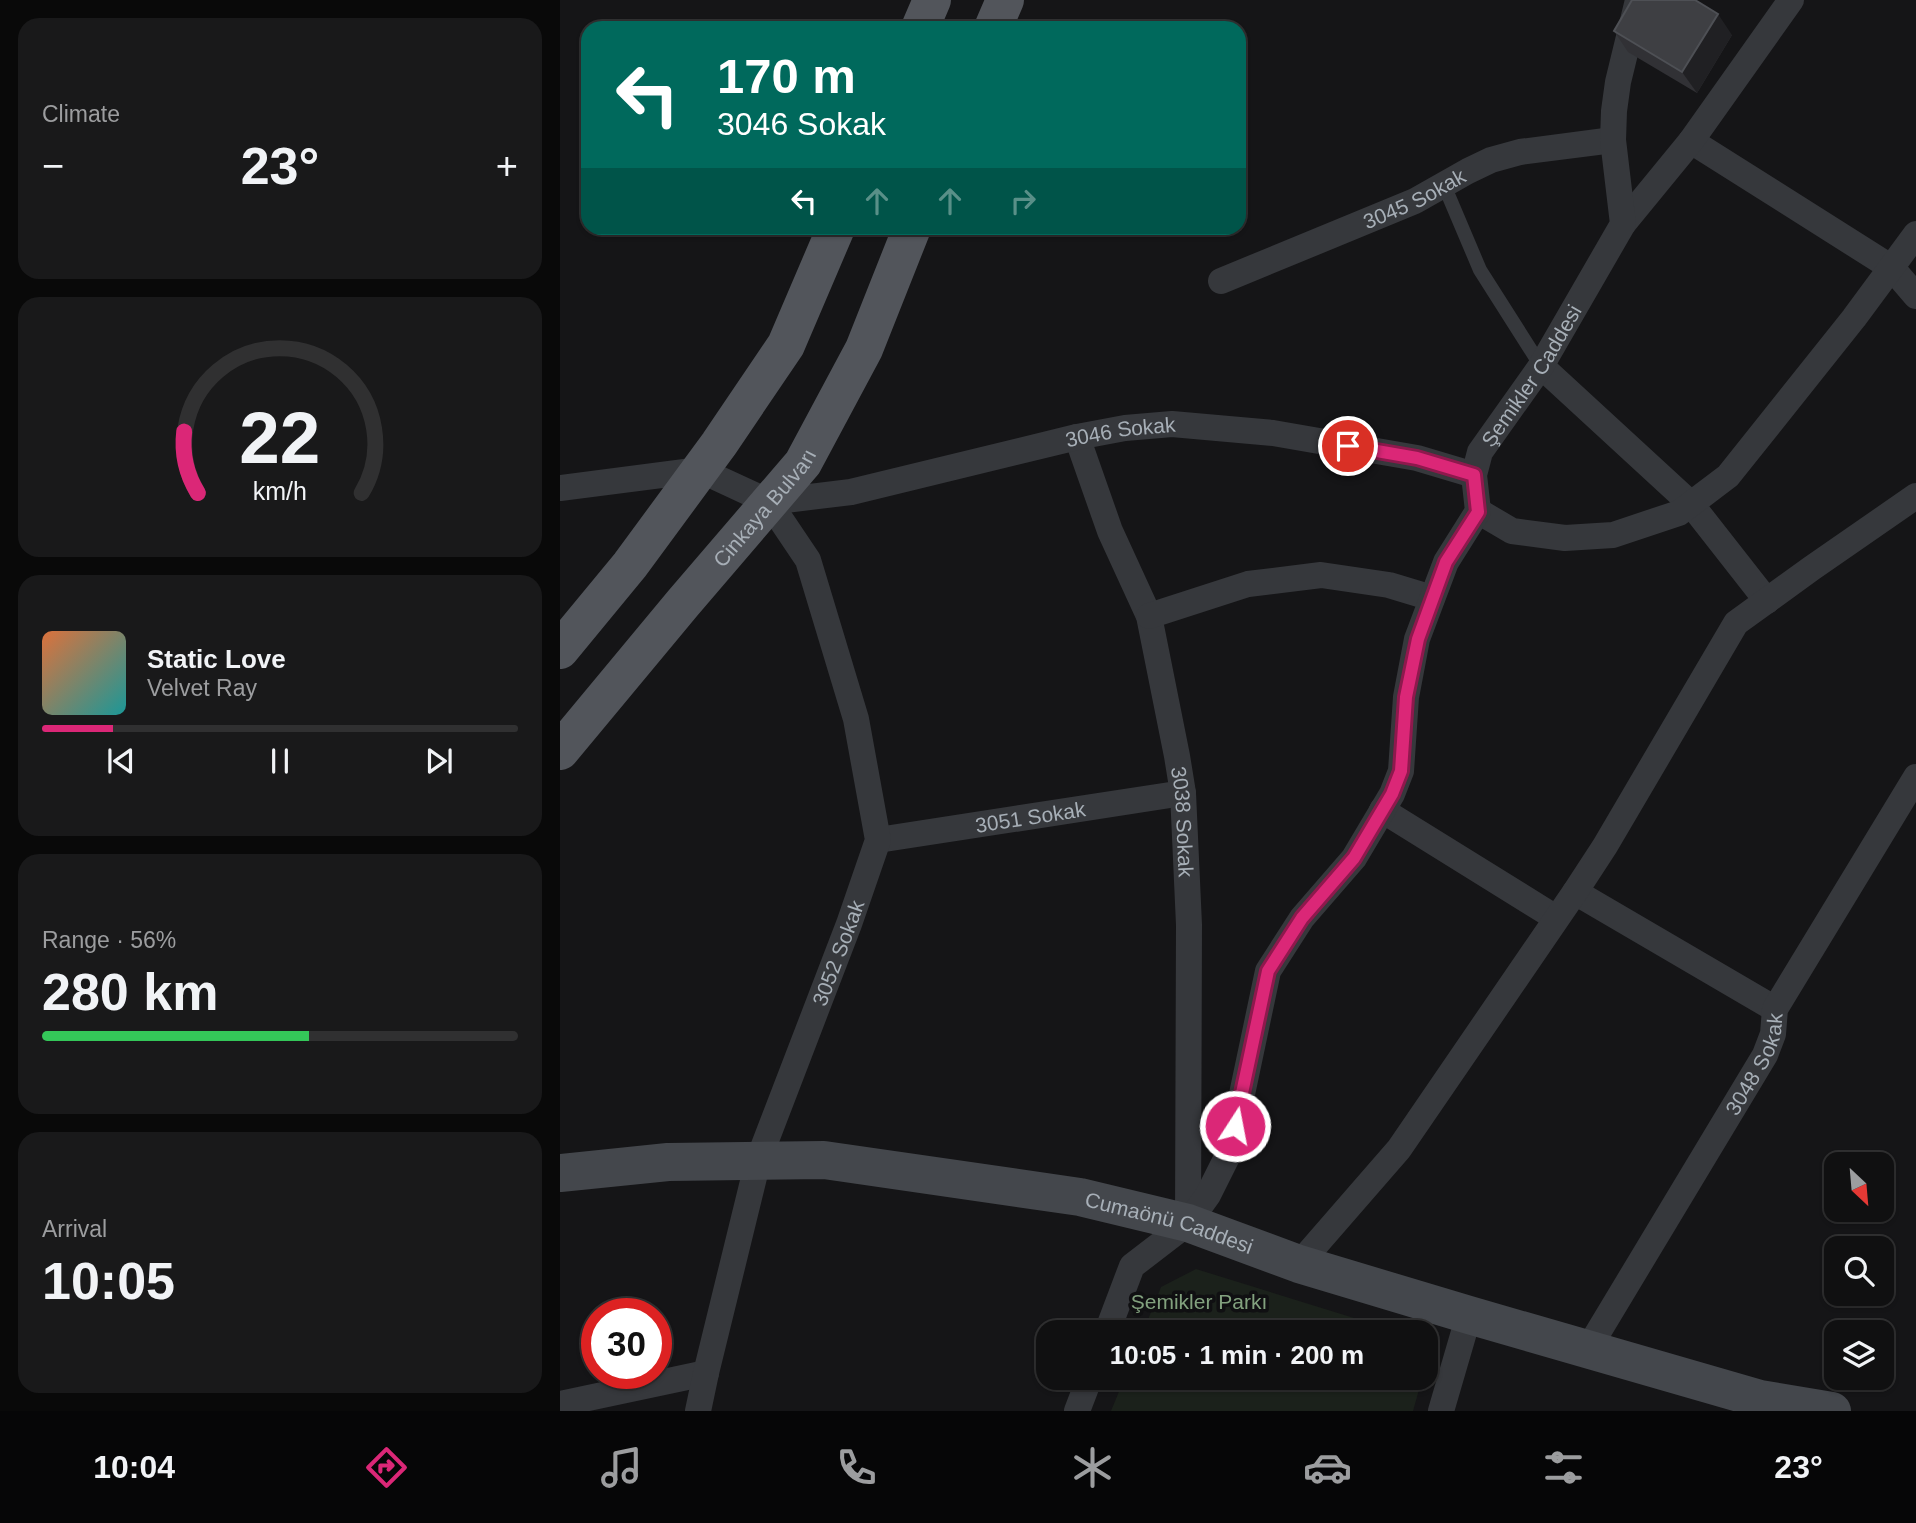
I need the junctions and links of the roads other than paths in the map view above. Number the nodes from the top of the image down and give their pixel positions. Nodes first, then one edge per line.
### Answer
1 (932, 0) edge
2 (1005, 0) edge
3 (1638, 0) edge
4 (1791, 0) edge
5 (923, 21) edge
6 (996, 21) edge
7 (1613, 140) junction
8 (1692, 141) junction
9 (1444, 185) junction
10 (1623, 224) junction
11 (1916, 234) edge
12 (833, 235) edge
13 (909, 235) edge
14 (1892, 268) junction
15 (1222, 281) dead end
16 (1916, 296) edge
17 (1541, 366) junction
18 (1077, 437) junction
19 (700, 470) junction
20 (1474, 475) junction
21 (560, 488) edge
22 (1916, 496) edge
23 (769, 502) junction
24 (1691, 504) junction
25 (1478, 512) junction
26 (1432, 598) junction
27 (1767, 601) junction
28 (1149, 616) junction
29 (560, 650) edge
30 (560, 751) edge
31 (1916, 777) edge
32 (1183, 793) junction
33 (1382, 810) junction
34 (878, 840) junction
35 (1575, 892) junction
36 (1556, 918) junction
37 (1775, 1009) junction
38 (758, 1161) junction
39 (560, 1173) edge
40 (1188, 1223) junction
41 (1299, 1264) junction
42 (1469, 1315) junction
43 (1112, 1320) edge
44 (1588, 1349) junction
45 (706, 1373) junction
46 (1085, 1390) edge
47 (560, 1404) edge
48 (1772, 1405) edge
49 (698, 1411) edge
50 (1077, 1411) edge
51 (1441, 1411) edge
52 (1832, 1411) edge

1 - 5 main road
2 - 6 main road
3 - 7 street
4 - 8 street, Şemikler Caddesi
7 - 9 street, 3045 Sokak
7 - 10 street
8 - 10 street, Şemikler Caddesi
8 - 14 street
9 - 15 street, 3045 Sokak
9 - 17 lane
10 - 17 street, Şemikler Caddesi
11 - 14 street
12 - 19 main road
13 - 23 main road, Cinkaya Bulvarı
14 - 16 street
14 - 24 street
17 - 20 street, Şemikler Caddesi
17 - 24 street
18 - 20 street, 3046 Sokak
18 - 23 street, 3046 Sokak
18 - 28 street, 3038 Sokak
19 - 21 street
19 - 23 street
19 - 29 main road
20 - 25 street, Şemikler Caddesi
22 - 27 street
23 - 30 main road, Cinkaya Bulvarı
23 - 34 street, 3052 Sokak
24 - 25 street
24 - 27 street
25 - 26 street
26 - 28 street
26 - 33 street
27 - 35 street
28 - 32 street, 3038 Sokak
31 - 37 street, 3048 Sokak
32 - 34 street, 3051 Sokak
32 - 40 street, 3038 Sokak
33 - 36 street
33 - 40 street
34 - 38 street, 3052 Sokak
35 - 36 street
35 - 37 street
36 - 41 street
37 - 44 street, 3048 Sokak
38 - 39 street, Cumaönü Caddesi
38 - 40 street, Cumaönü Caddesi
38 - 45 street, 3052 Sokak
40 - 41 street, Cumaönü Caddesi
40 - 43 street
41 - 42 street, Cumaönü Caddesi
42 - 44 street, Cumaönü Caddesi
42 - 51 street
44 - 48 street, Cumaönü Caddesi
45 - 47 street
45 - 49 street, 3052 Sokak
46 - 50 street
48 - 52 street, Cumaönü Caddesi

